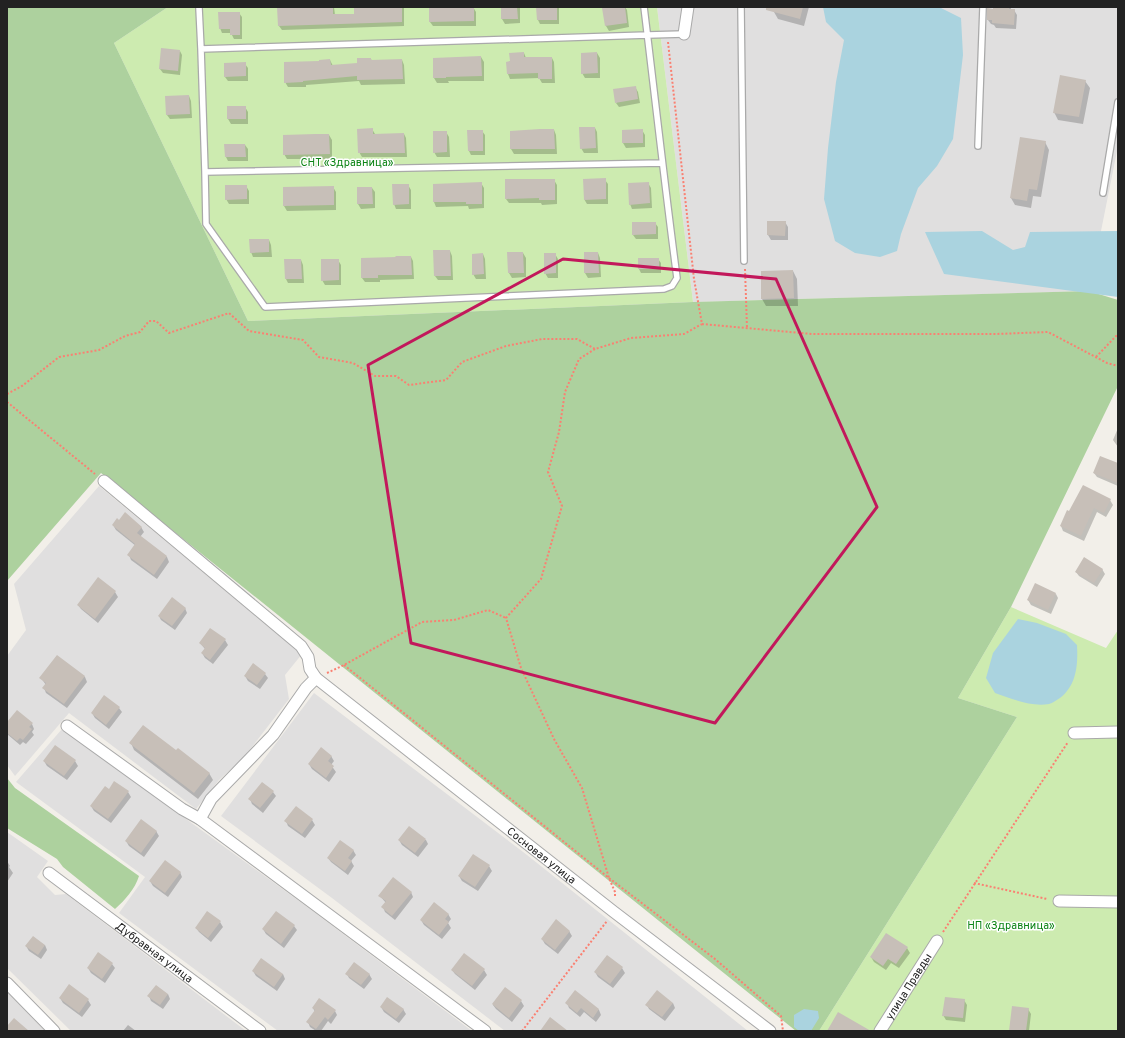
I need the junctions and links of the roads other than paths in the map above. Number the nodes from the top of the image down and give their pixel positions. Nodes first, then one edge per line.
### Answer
1 (644, 7) edge
2 (688, 7) edge
3 (740, 7) edge
4 (983, 7) edge
5 (199, 8) edge
6 (684, 34) joint
7 (648, 35) junction
8 (201, 49) junction
9 (1118, 102) edge
10 (978, 146) dead end
11 (662, 163) junction
12 (206, 172) junction
13 (1103, 193) dead end
14 (744, 261) road end
15 (104, 481) road end
16 (316, 678) junction
17 (66, 726) dead end
18 (1118, 732) edge
19 (1074, 733) road end
20 (200, 819) junction
21 (49, 873) dead end
22 (1059, 901) road end
23 (1118, 902) edge
24 (937, 941) road end
25 (7, 983) edge
26 (54, 1031) edge
27 (260, 1031) edge
28 (485, 1031) edge
29 (770, 1031) edge
30 (880, 1031) edge

1 - 7 lane
2 - 6 street
3 - 14 lane
4 - 10 lane
5 - 8 lane
6 - 7 lane
7 - 8 lane
7 - 11 lane
8 - 12 lane
9 - 13 lane
11 - 12 lane
11 - 12 lane
15 - 16 street
16 - 20 street
16 - 29 street, Сосновая улица
17 - 20 street
18 - 19 street
20 - 28 street
21 - 27 street, Дубравная улица
22 - 23 street
24 - 30 street, улица Правды
25 - 26 street

